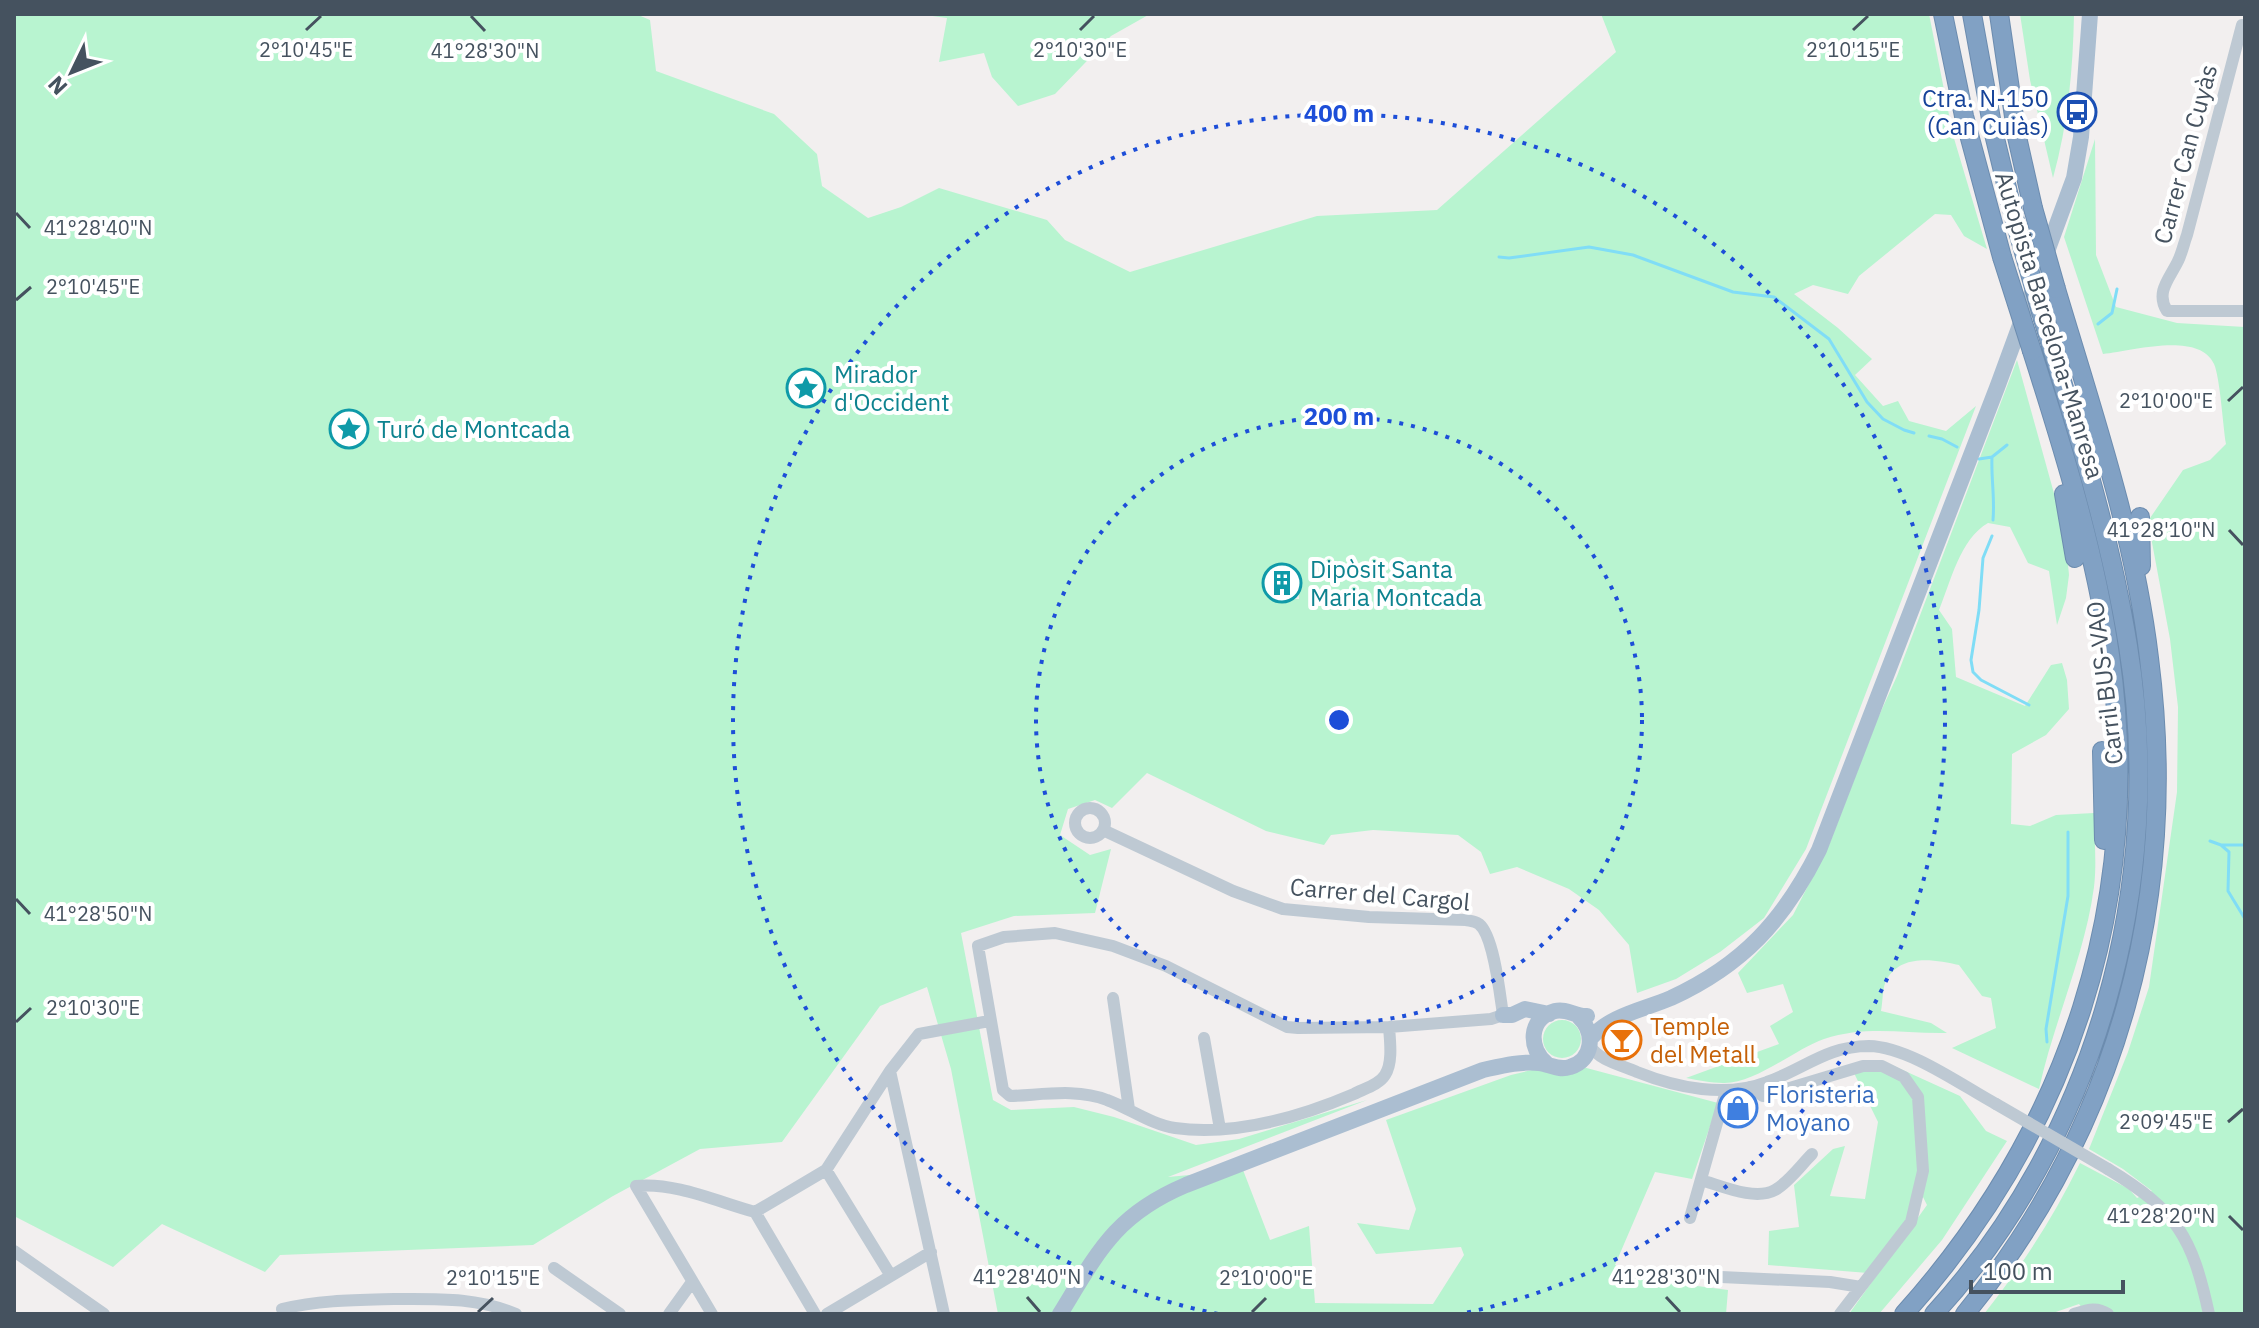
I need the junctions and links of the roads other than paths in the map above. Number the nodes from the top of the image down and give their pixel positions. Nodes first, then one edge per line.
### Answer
1 (1943, 14) edge
2 (1965, 14) edge
3 (1972, 14) edge
4 (1979, 14) edge
5 (1999, 14) edge
6 (2090, 14) edge
7 (2241, 22) edge
8 (1983, 83) junction
9 (2058, 283) junction
10 (2245, 311) edge
11 (2089, 360) dead end
12 (2050, 409) junction
13 (2140, 517) dead end
14 (2075, 558) dead end
15 (2139, 593) junction
16 (2102, 751) dead end
17 (1103, 830) dead end
18 (2103, 935) junction
19 (1113, 998) dead end
20 (1549, 1014) junction
21 (1508, 1015) junction
22 (1621, 1016) junction
23 (1579, 1017) junction
24 (989, 1021) junction
25 (1389, 1027) junction
26 (1204, 1038) dead end
27 (1534, 1038) junction
28 (1587, 1049) junction
29 (1513, 1063) junction
30 (1547, 1064) junction
31 (890, 1071) junction
32 (1750, 1087) junction
33 (1726, 1091) junction
34 (1129, 1109) junction
35 (1220, 1129) junction
36 (1812, 1154) dead end
37 (826, 1170) junction
38 (1701, 1180) junction
39 (755, 1212) junction
40 (1690, 1218) dead end
41 (14, 1251) edge
42 (931, 1252) junction
43 (554, 1268) dead end
44 (891, 1276) junction
45 (1721, 1277) dead end
46 (692, 1282) junction
47 (1861, 1287) junction
48 (282, 1309) dead end
49 (104, 1314) edge
50 (516, 1314) edge
51 (620, 1314) edge
52 (669, 1314) edge
53 (712, 1314) edge
54 (815, 1314) edge
55 (827, 1314) edge
56 (944, 1314) edge
57 (1060, 1314) edge
58 (1840, 1314) edge
59 (1904, 1314) edge
60 (1934, 1314) edge
61 (1965, 1314) edge
62 (2074, 1314) edge
63 (2108, 1314) edge
64 (2209, 1314) edge

1 - 12 highway, Autopista Barcelona-Manresa, bridge
2 - 8 highway
3 - 8 highway, Carril BUS-VAO
4 - 8 highway
5 - 9 highway, Autopista Barcelona-Manresa, bridge
6 - 22 main road
7 - 10 street, Carrer Can Cuyàs
8 - 60 highway, Carril BUS-VAO, bridge
9 - 11 highway
9 - 15 highway, Autopista Barcelona-Manresa
12 - 14 highway
12 - 18 highway, Autopista Barcelona-Manresa
13 - 15 highway
15 - 61 highway, Autopista Barcelona-Manresa
16 - 18 highway
17 - 21 street, Carrer del Cargol
18 - 59 highway, Autopista Barcelona-Manresa
19 - 34 street
20 - 21 main road
20 - 23 main road
20 - 27 main road
21 - 25 street
21 - 27 main road
22 - 23 main road
22 - 28 main road
23 - 28 main road
24 - 25 street
24 - 31 street
24 - 34 street
25 - 35 street
26 - 35 street
27 - 29 main road
27 - 30 main road
28 - 30 main road
28 - 33 street
29 - 30 main road
29 - 57 main road
31 - 37 street
31 - 42 street
32 - 33 street
32 - 47 street
32 - 64 street, bridge
33 - 38 street
34 - 35 street
36 - 38 street
37 - 39 street
37 - 44 street
38 - 40 street
39 - 46 street
39 - 54 street
41 - 49 street
42 - 44 street
42 - 56 street
43 - 51 street
44 - 55 street
45 - 47 street
46 - 52 street
46 - 53 street
47 - 58 street
48 - 50 street
62 - 63 street

